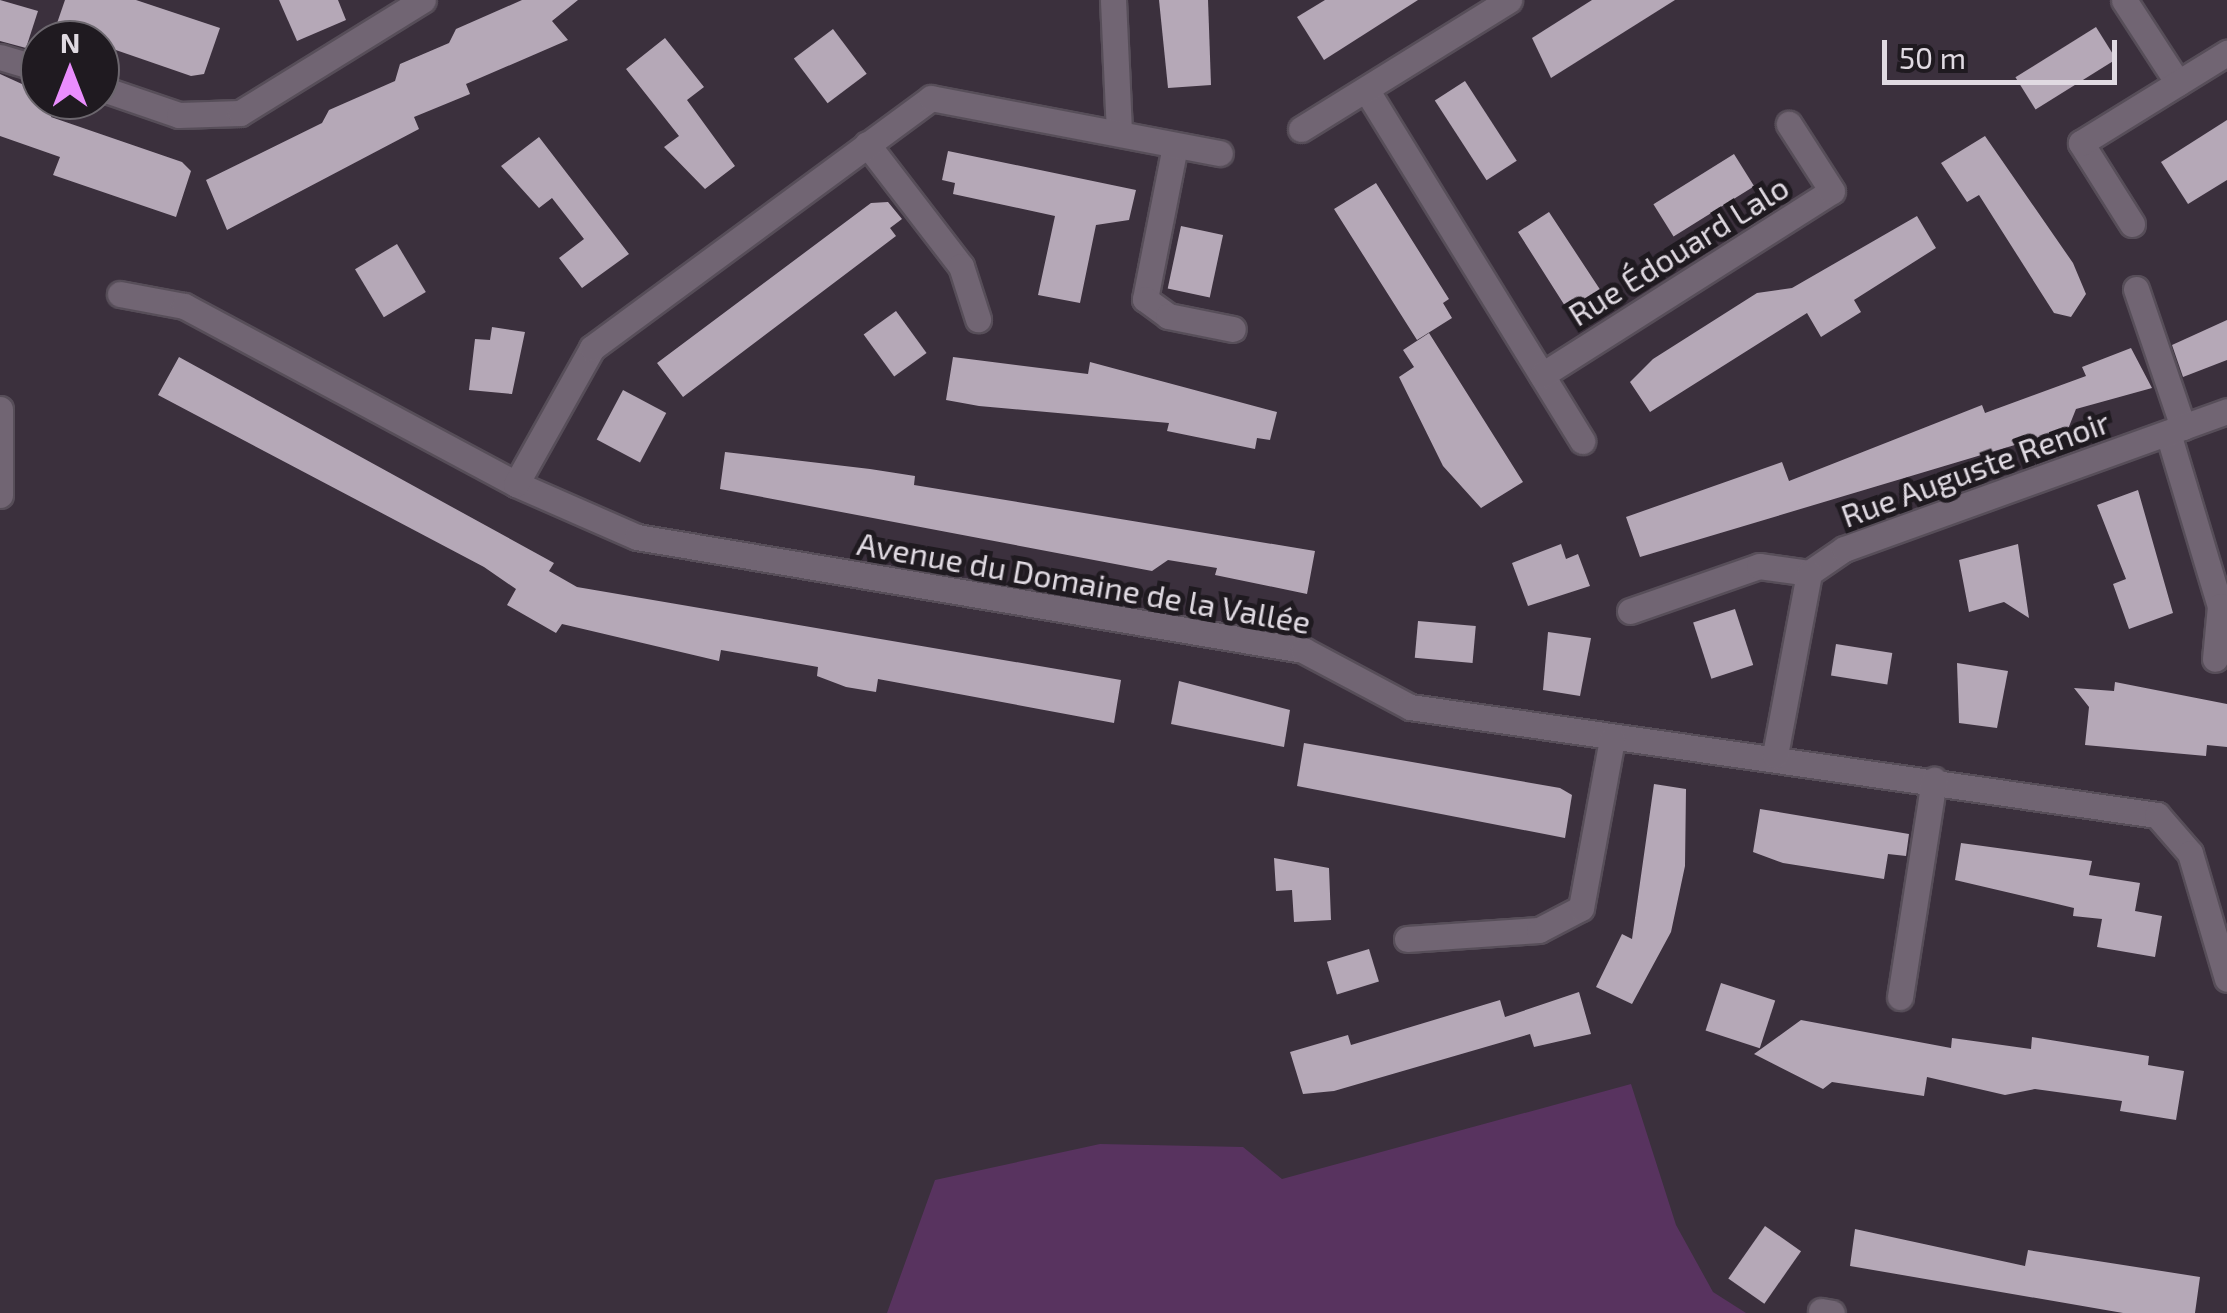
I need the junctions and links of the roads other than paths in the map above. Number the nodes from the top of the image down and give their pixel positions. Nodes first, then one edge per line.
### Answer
1 (423, 0) edge
2 (1113, 0) edge
3 (1509, 0) edge
4 (2124, 0) edge
5 (2227, 52) edge
6 (2178, 83) junction
7 (1367, 91) junction
8 (120, 95) edge
9 (1789, 124) dead end
10 (1301, 129) dead end
11 (1119, 132) junction
12 (867, 144) junction
13 (1175, 146) junction
14 (1220, 153) dead end
15 (2132, 224) dead end
16 (2136, 289) dead end
17 (120, 294) dead end
18 (978, 319) dead end
19 (1233, 329) dead end
20 (1542, 375) junction
21 (0, 409) edge
22 (2227, 412) edge
23 (2176, 430) junction
24 (1582, 441) dead end
25 (516, 484) junction
26 (0, 495) edge
27 (1809, 573) junction
28 (1630, 611) dead end
29 (2215, 660) dead end
30 (1612, 739) junction
31 (1775, 755) junction
32 (1934, 780) junction
33 (1407, 939) dead end
34 (2226, 972) edge
35 (1900, 996) dead end

1 - 8 street
2 - 11 street
3 - 7 street
4 - 6 street
5 - 6 street
6 - 15 street
7 - 10 street
7 - 20 street
9 - 20 street, Rue Édouard Lalo
11 - 12 street
11 - 13 street
12 - 18 street
12 - 25 street
13 - 14 street
13 - 19 street
16 - 23 street
17 - 25 street, Avenue du Domaine de la Vallée
20 - 24 street
21 - 26 street
22 - 23 street, Rue Auguste Renoir
23 - 27 street, Rue Auguste Renoir
23 - 29 street
25 - 30 street, Avenue du Domaine de la Vallée
27 - 28 street
27 - 31 street
30 - 31 street, Avenue du Domaine de la Vallée
30 - 33 street
31 - 32 street, Avenue du Domaine de la Vallée
32 - 34 street, Avenue du Domaine de la Vallée
32 - 35 street

